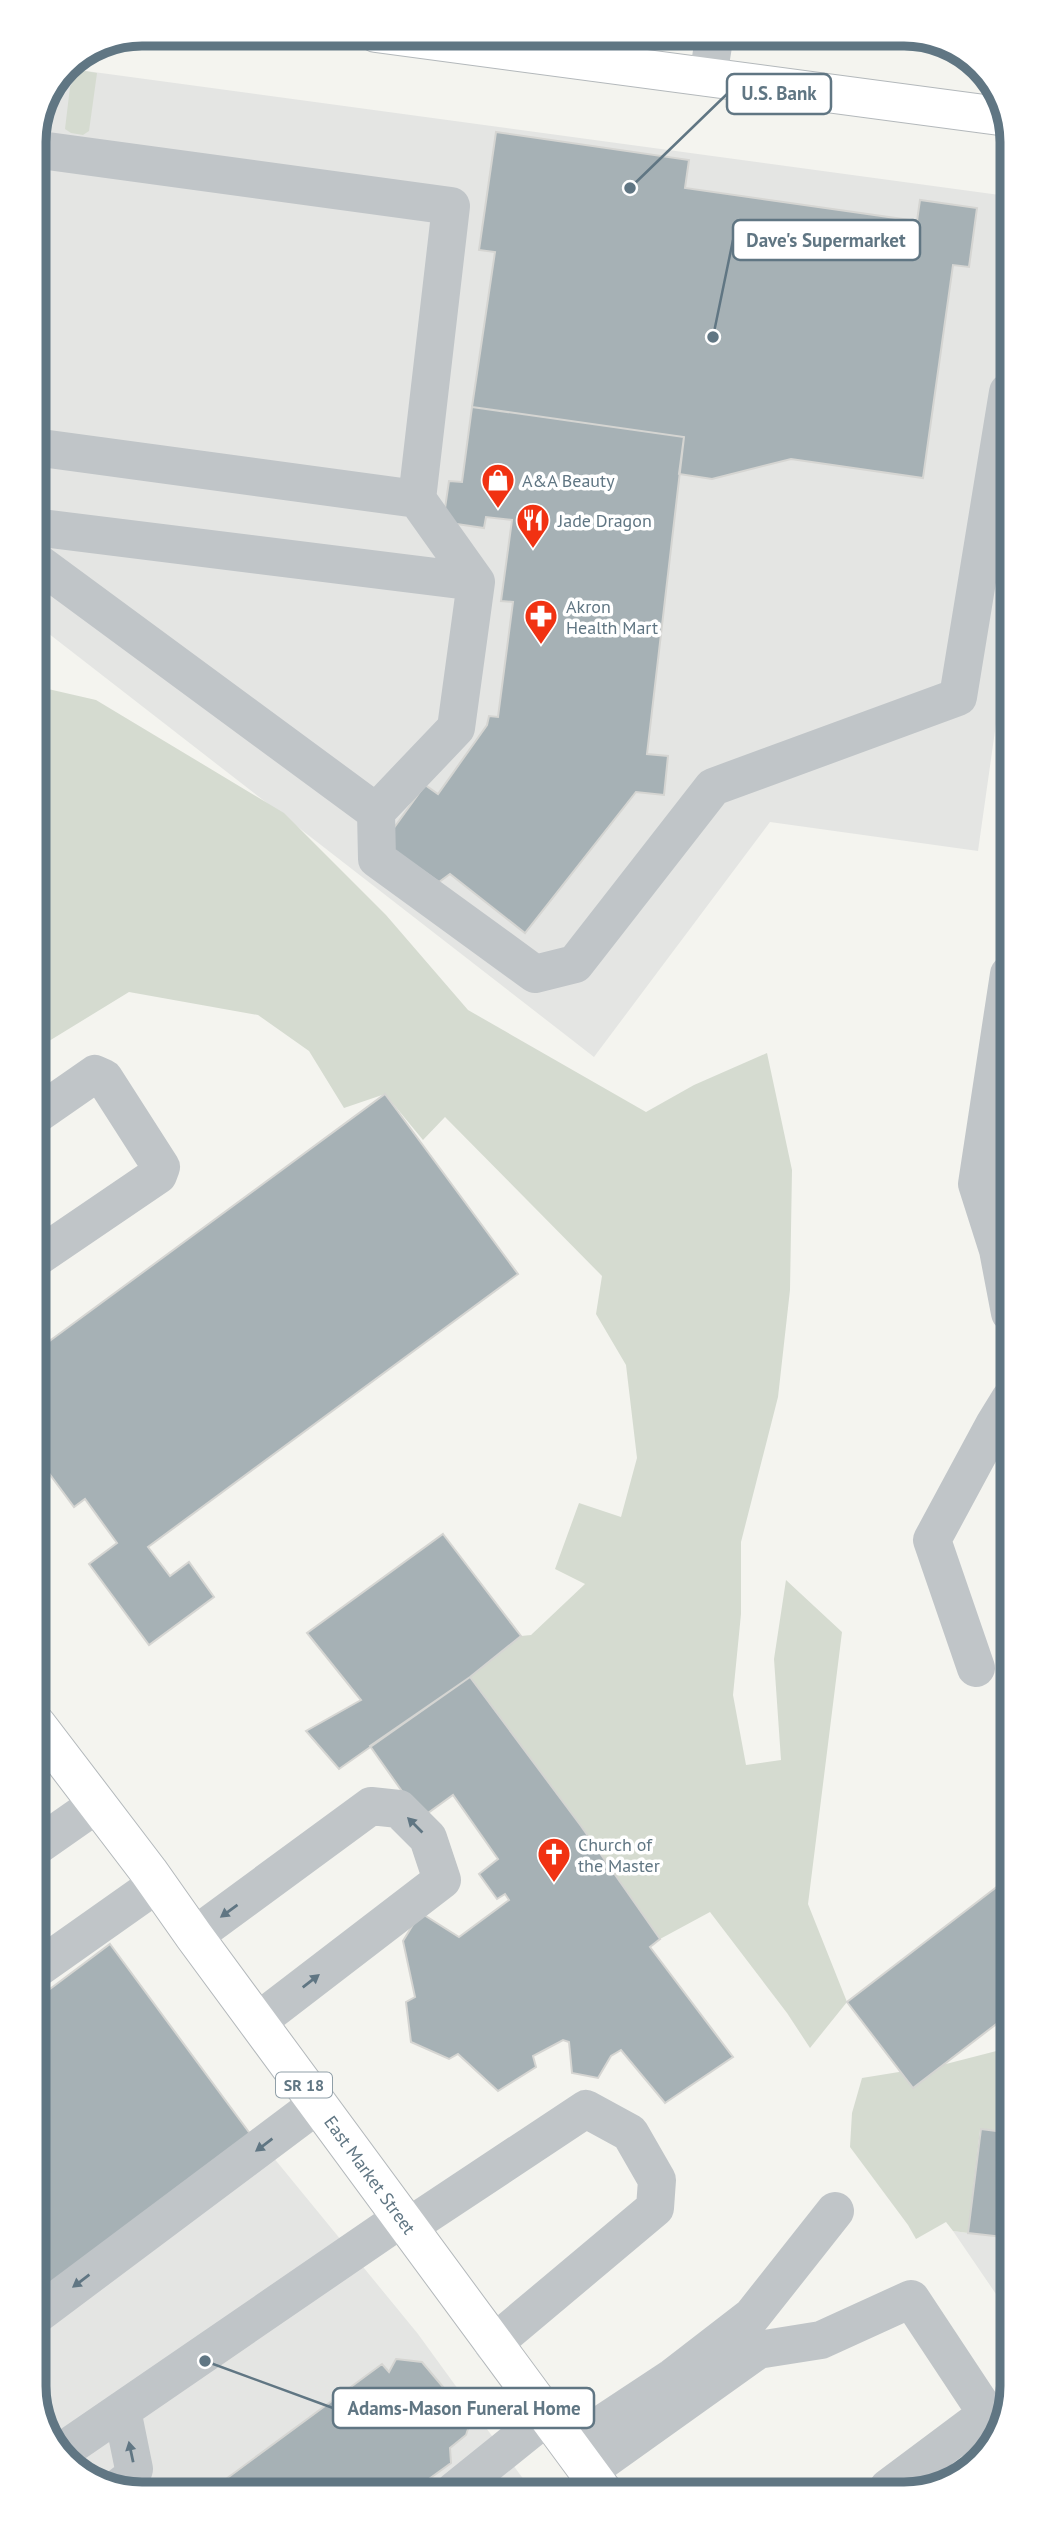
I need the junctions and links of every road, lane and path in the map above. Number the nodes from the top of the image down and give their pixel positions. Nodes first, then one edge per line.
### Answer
1 (560, 46) edge
2 (713, 46) edge
3 (596, 48) edge
4 (708, 77) junction
5 (996, 116) edge
6 (46, 150) edge
7 (1000, 441) edge
8 (46, 449) edge
9 (417, 499) junction
10 (46, 528) edge
11 (46, 569) edge
12 (476, 582) junction
13 (376, 812) junction
14 (1000, 1035) edge
15 (46, 1108) edge
16 (46, 1252) edge
17 (1000, 1260) edge
18 (1000, 1415) edge
19 (976, 1668) dead end
20 (45, 1736) edge
21 (97, 1804) junction
22 (45, 1840) edge
23 (157, 1884) junction
24 (194, 1936) junction
25 (45, 1963) edge
26 (257, 2022) junction
27 (318, 2104) junction
28 (835, 2211) dead end
29 (405, 2222) junction
30 (45, 2308) edge
31 (493, 2344) junction
32 (122, 2410) junction
33 (68, 2447) edge
34 (576, 2456) edge
35 (128, 2480) edge
36 (487, 2481) edge
37 (907, 2482) edge

1 - 3 main road
2 - 4 lane
3 - 4 main road
4 - 5 main road
6 - 9 lane
7 - 13 lane
8 - 9 lane
9 - 12 lane
10 - 12 lane
11 - 13 lane
12 - 13 lane
14 - 17 lane
15 - 16 lane
18 - 19 lane
20 - 21 main road, East Market Street / SR 18
21 - 22 lane
21 - 23 main road, East Market Street / SR 18
23 - 24 main road, East Market Street / SR 18
23 - 25 lane
24 - 26 main road, East Market Street / SR 18
26 -> 24 lane
26 - 27 main road, East Market Street / SR 18
27 - 29 main road, East Market Street / SR 18
27 -> 30 lane
28 - 34 lane
29 - 31 main road, East Market Street / SR 18
29 - 31 lane
29 - 32 lane
31 - 34 main road, East Market Street / SR 18
32 - 33 lane
35 -> 32 lane
34 - 36 lane
34 - 37 lane

